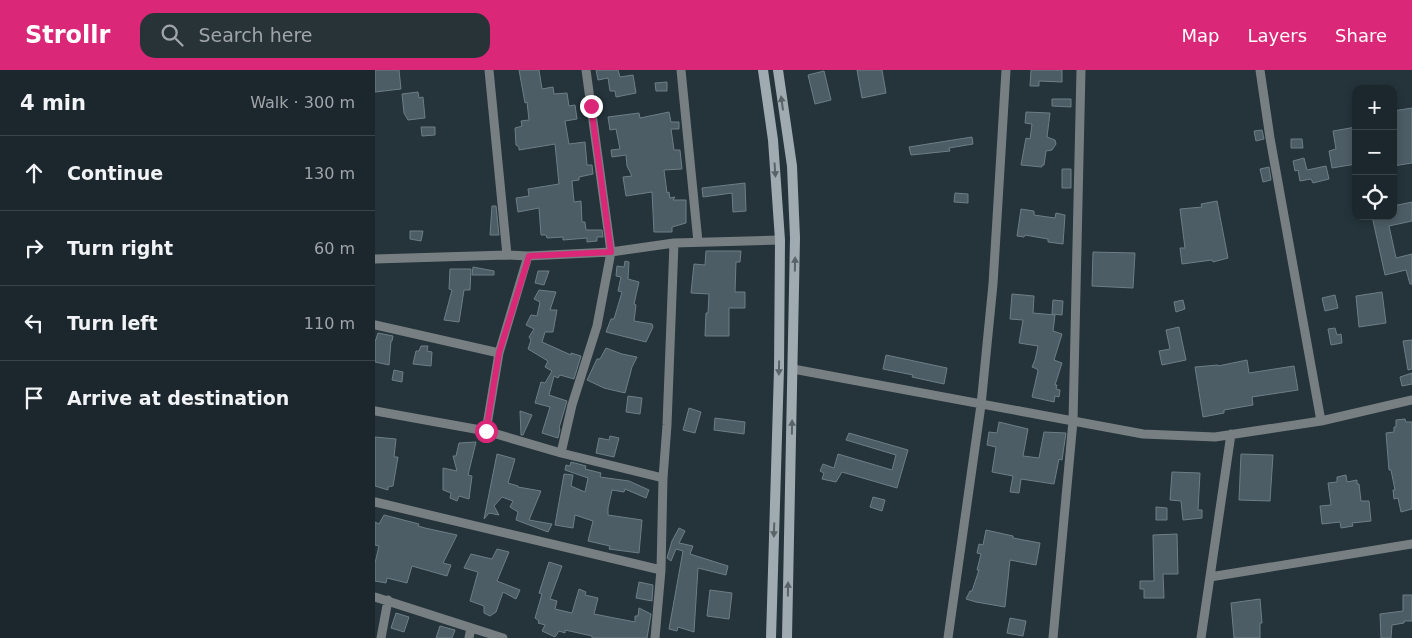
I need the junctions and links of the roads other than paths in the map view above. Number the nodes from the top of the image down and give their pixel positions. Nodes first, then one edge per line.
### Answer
1 (489, 70) edge
2 (586, 70) edge
3 (681, 70) edge
4 (763, 70) edge
5 (778, 70) edge
6 (1006, 70) edge
7 (1081, 70) edge
8 (1260, 70) edge
9 (780, 240) junction
10 (698, 242) junction
11 (673, 243) junction
12 (611, 252) junction
13 (507, 255) junction
14 (529, 256) junction
15 (375, 259) edge
16 (375, 325) edge
17 (793, 348) junction
18 (779, 349) junction
19 (499, 353) junction
20 (793, 369) junction
21 (1412, 400) edge
22 (981, 405) junction
23 (375, 411) edge
24 (1073, 421) junction
25 (1321, 421) junction
26 (486, 431) junction
27 (1231, 434) junction
28 (561, 453) junction
29 (663, 478) junction
30 (375, 502) edge
31 (1412, 544) edge
32 (661, 570) junction
33 (1210, 577) junction
34 (375, 597) edge
35 (388, 600) junction
36 (471, 628) junction
37 (381, 638) edge
38 (469, 638) edge
39 (503, 638) edge
40 (655, 638) edge
41 (771, 638) edge
42 (787, 638) edge
43 (948, 638) edge
44 (1053, 638) edge
45 (1201, 638) edge

1 - 13 street
2 - 12 street
3 - 10 street
4 -> 9 main road
17 -> 5 main road
6 - 22 street
7 - 24 street
8 - 25 street
9 - 10 street
9 - 18 main road
10 - 11 street
11 - 12 street
11 - 29 street
12 - 14 street
12 - 28 street
13 - 14 street
13 - 15 street
14 - 19 street
16 - 19 street
17 - 18 main road
17 - 20 main road
18 -> 41 main road
19 - 26 street
20 - 22 street
42 -> 20 main road
21 - 25 street
22 - 24 street
22 - 43 street
23 - 26 street
24 - 27 street
24 - 44 street
25 - 27 street
26 - 28 street
27 - 33 street
28 - 29 street
29 - 32 street
30 - 32 street
31 - 33 street
32 - 40 street
33 - 45 street
34 - 35 street
35 - 36 street
35 - 37 street
36 - 38 street
36 - 39 street

